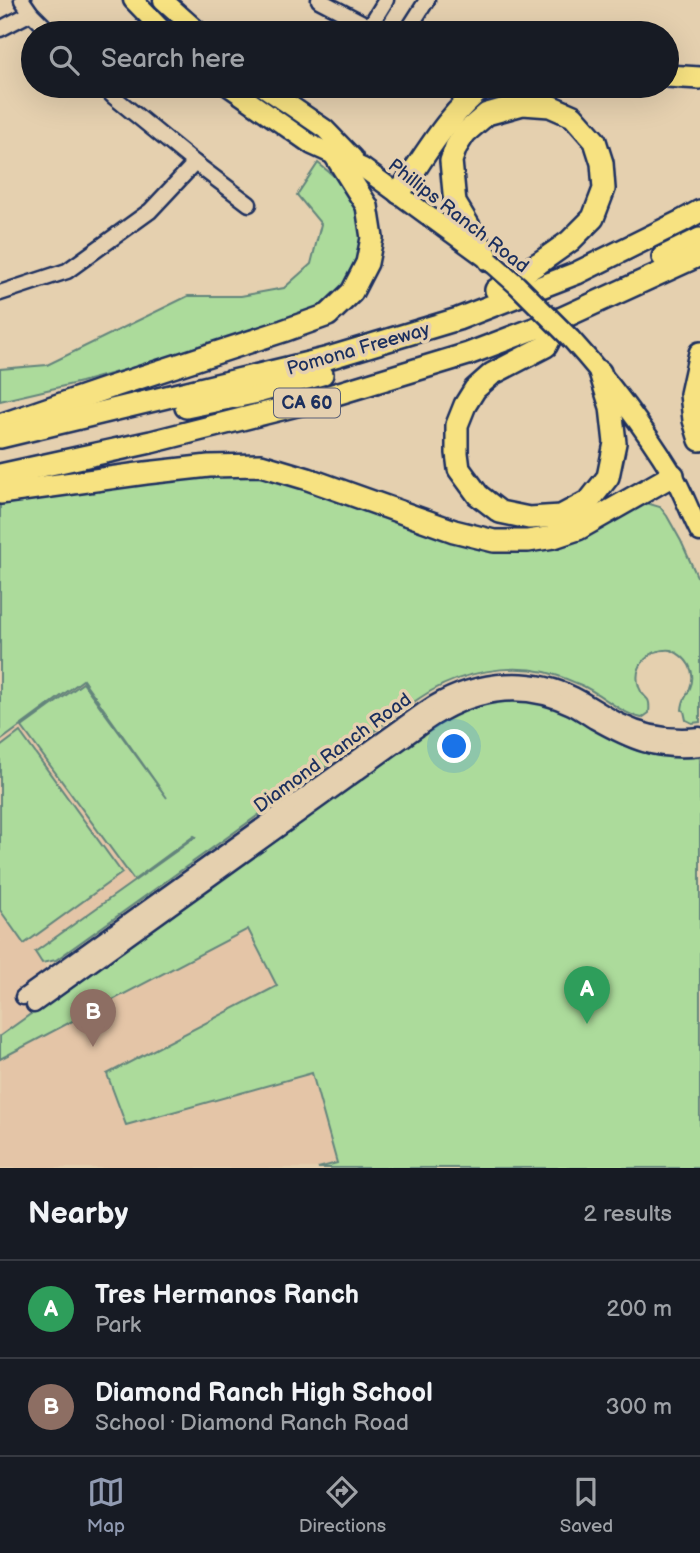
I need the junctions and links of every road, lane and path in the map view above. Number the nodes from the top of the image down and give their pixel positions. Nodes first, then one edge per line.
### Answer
1 (22, 0) edge
2 (133, 0) edge
3 (163, 0) edge
4 (320, 0) edge
5 (386, 0) edge
6 (427, 0) edge
7 (31, 13) junction
8 (39, 21) edge
9 (153, 21) edge
10 (187, 21) edge
11 (361, 21) edge
12 (379, 21) edge
13 (414, 21) edge
14 (0, 29) edge
15 (679, 77) edge
16 (700, 78) edge
17 (115, 98) edge
18 (245, 98) edge
19 (280, 98) edge
20 (468, 98) edge
21 (335, 155) junction
22 (195, 163) junction
23 (363, 168) junction
24 (399, 193) junction
25 (249, 204) dead end
26 (700, 211) edge
27 (700, 239) edge
28 (700, 255) edge
29 (490, 261) junction
30 (550, 283) junction
31 (0, 293) edge
32 (593, 305) junction
33 (560, 319) junction
34 (441, 324) junction
35 (700, 353) edge
36 (594, 366) junction
37 (0, 425) edge
38 (0, 437) edge
39 (700, 440) edge
40 (0, 449) edge
41 (0, 464) edge
42 (47, 465) junction
43 (0, 475) edge
44 (673, 475) junction
45 (0, 493) edge
46 (700, 532) edge
47 (700, 735) edge
48 (700, 748) edge

1 - 7 street
2 - 9 main road
3 - 10 main road
4 - 11 street
5 - 12 street
6 - 13 street
7 - 8 street
7 - 14 street
15 - 16 highway
17 - 22 street
18 - 21 main road, Phillips Ranch Road
19 - 23 main road, Phillips Ranch Road
20 - 24 highway
21 - 23 main road, Phillips Ranch Road
21 - 37 highway
22 - 25 street
22 - 31 street
23 - 24 main road, Phillips Ranch Road
24 - 29 main road, Phillips Ranch Road
26 - 30 highway, Pomona Freeway / CA 60
27 - 32 highway
28 - 32 highway, Pomona Freeway / CA 60
29 - 34 highway
29 - 36 main road, Phillips Ranch Road, bridge
30 - 34 highway, Pomona Freeway / CA 60
30 - 40 highway
32 - 33 highway, Pomona Freeway / CA 60
33 - 36 highway
33 - 42 highway, Pomona Freeway / CA 60
34 - 38 highway, Pomona Freeway / CA 60
35 - 39 highway
36 - 44 main road, Phillips Ranch Road
41 - 42 highway
42 - 43 highway, Pomona Freeway / CA 60
44 - 45 highway
44 - 46 main road, Phillips Ranch Road
47 - 48 street, Diamond Ranch Road

